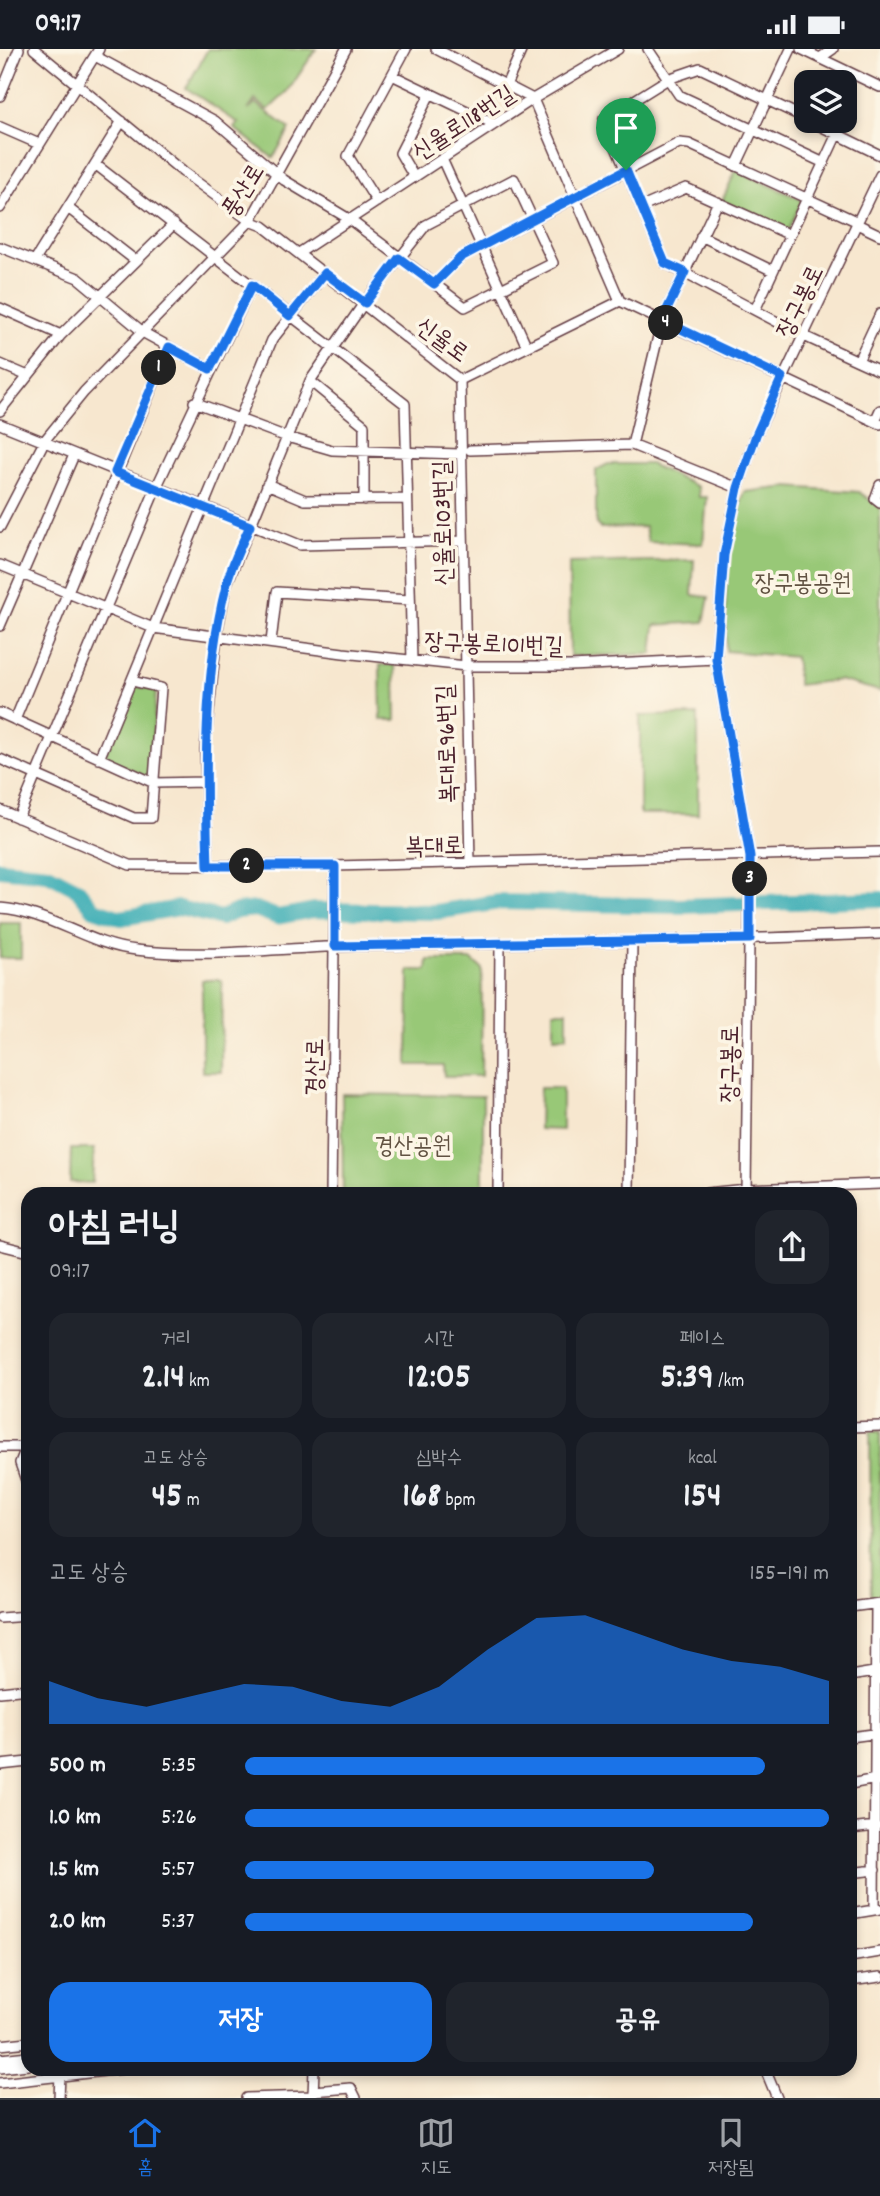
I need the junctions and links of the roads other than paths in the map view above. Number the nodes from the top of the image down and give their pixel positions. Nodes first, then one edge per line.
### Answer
1 (19, 49) edge
2 (34, 49) edge
3 (346, 49) edge
4 (406, 49) edge
5 (436, 49) edge
6 (522, 49) edge
7 (618, 49) edge
8 (648, 49) edge
9 (791, 49) edge
10 (801, 49) edge
11 (832, 49) edge
12 (97, 53) edge
13 (820, 58) junction
14 (392, 75) junction
15 (4, 76) edge
16 (668, 79) junction
17 (506, 83) junction
18 (78, 86) junction
19 (880, 86) edge
20 (430, 94) junction
21 (0, 96) edge
22 (533, 99) junction
23 (768, 99) junction
24 (794, 113) edge
25 (122, 121) junction
26 (494, 124) junction
27 (0, 127) edge
28 (753, 130) junction
29 (837, 134) joint
30 (39, 144) junction
31 (880, 155) edge
32 (442, 159) junction
33 (824, 163) junction
34 (95, 164) junction
35 (736, 166) junction
36 (626, 170) junction
37 (276, 174) junction
38 (880, 175) edge
39 (414, 177) junction
40 (576, 195) junction
41 (807, 199) junction
42 (377, 202) junction
43 (718, 202) junction
44 (463, 206) junction
45 (642, 207) junction
46 (0, 208) edge
47 (68, 208) junction
48 (349, 219) junction
49 (533, 220) junction
50 (250, 221) junction
51 (858, 223) junction
52 (174, 224) junction
53 (790, 235) junction
54 (880, 235) edge
55 (701, 236) junction
56 (0, 247) edge
57 (481, 247) junction
58 (299, 253) junction
59 (217, 257) junction
60 (399, 258) junction
61 (35, 260) junction
62 (135, 261) junction
63 (773, 271) junction
64 (685, 272) junction
65 (325, 273) junction
66 (434, 284) junction
67 (252, 285) junction
68 (500, 289) junction
69 (98, 296) junction
70 (620, 301) junction
71 (365, 303) junction
72 (0, 308) edge
73 (755, 310) junction
74 (880, 314) edge
75 (290, 316) junction
76 (661, 324) junction
77 (144, 333) junction
78 (61, 335) junction
79 (804, 336) junction
80 (169, 347) junction
81 (527, 347) junction
82 (331, 348) junction
83 (858, 361) junction
84 (0, 364) edge
85 (210, 369) junction
86 (880, 371) edge
87 (28, 376) junction
88 (782, 377) junction
89 (460, 380) junction
90 (310, 381) junction
91 (194, 402) junction
92 (880, 410) edge
93 (0, 411) edge
94 (239, 418) junction
95 (877, 423) edge
96 (0, 424) edge
97 (287, 437) junction
98 (42, 443) junction
99 (632, 445) junction
100 (364, 452) junction
101 (465, 452) junction
102 (406, 453) junction
103 (74, 456) junction
104 (115, 472) junction
105 (267, 484) junction
106 (880, 485) edge
107 (156, 488) junction
108 (738, 488) junction
109 (407, 499) junction
110 (364, 500) junction
111 (880, 503) edge
112 (202, 507) junction
113 (250, 526) junction
114 (0, 527) edge
115 (463, 541) junction
116 (408, 542) junction
117 (0, 565) edge
118 (22, 575) junction
119 (66, 593) junction
120 (410, 600) junction
121 (107, 610) junction
122 (0, 626) edge
123 (153, 628) junction
124 (217, 634) junction
125 (271, 642) junction
126 (716, 659) junction
127 (412, 660) junction
128 (464, 666) junction
129 (132, 681) junction
130 (0, 713) edge
131 (15, 720) junction
132 (53, 738) junction
133 (0, 759) edge
134 (99, 759) junction
135 (37, 776) junction
136 (205, 782) junction
137 (154, 783) junction
138 (0, 810) edge
139 (18, 818) junction
140 (880, 852) edge
141 (750, 857) junction
142 (470, 863) junction
143 (208, 866) junction
144 (335, 866) junction
145 (0, 908) edge
146 (880, 934) edge
147 (750, 937) junction
148 (632, 941) junction
149 (335, 943) junction
150 (500, 944) junction
151 (880, 1184) edge
152 (331, 1187) edge
153 (498, 1187) edge
154 (629, 1187) edge
155 (746, 1187) edge
156 (823, 1187) edge
157 (0, 1245) edge
158 (21, 1250) edge
159 (880, 1426) edge
160 (857, 1427) edge
161 (21, 1445) edge
162 (0, 1447) edge
163 (878, 1603) edge
164 (857, 1606) edge
165 (21, 1616) edge
166 (0, 1618) edge
167 (879, 1672) edge
168 (857, 1675) edge
169 (21, 1690) edge
170 (0, 1692) edge
171 (879, 1733) edge
172 (857, 1736) edge
173 (21, 1763) edge
174 (0, 1765) edge
175 (876, 1779) junction
176 (857, 1783) edge
177 (876, 1826) junction
178 (857, 1828) edge
179 (875, 1870) junction
180 (857, 1872) edge
181 (877, 1910) edge
182 (857, 1913) edge
183 (880, 1952) edge
184 (857, 1956) edge
185 (880, 1977) edge
186 (857, 1980) edge
187 (21, 2043) edge
188 (0, 2045) edge
189 (21, 2057) edge
190 (0, 2059) edge
191 (21, 2066) edge
192 (0, 2068) edge
193 (52, 2076) edge
194 (60, 2076) edge
195 (314, 2076) edge
196 (768, 2076) edge
197 (0, 2083) edge
198 (313, 2095) edge
199 (59, 2098) edge
200 (246, 2098) edge
201 (356, 2098) edge
202 (777, 2098) edge

1 - 15 street
2 - 18 street, 신율로
3 - 37 street, 풍산로
4 - 14 street
5 - 17 street
6 - 17 street
7 - 22 street, 신율로118번길
8 - 16 street
9 - 23 street
10 - 13 street
11 - 13 street
12 - 18 street
12 - 37 street
13 - 19 street
14 - 20 street
14 - 42 street
15 - 21 street
16 - 23 street
16 - 28 street
16 - 36 street
17 - 22 street
18 - 25 street, 신율로
18 - 30 street
20 - 26 street
20 - 39 street, 신율로118번길
22 - 26 street, 신율로118번길
22 - 40 street
23 - 24 street
23 - 28 street
25 - 34 street
25 - 50 street, 신율로
26 - 32 street, 신율로118번길
27 - 30 street
28 - 33 street
28 - 35 street
29 - 31 street
29 - 33 street
30 - 46 street
32 - 39 street, 신율로118번길
32 - 44 street
33 - 41 street
34 - 47 street
34 - 52 street
35 - 36 street
35 - 41 street
36 - 40 street
36 - 45 street
37 - 48 street
37 - 50 street, 풍산로
38 - 51 street, 장구봉로
39 - 42 street, 신율로118번길
40 - 49 street
40 - 70 street
41 - 51 street
41 - 53 street
42 - 48 street, 신율로118번길
43 - 45 street
43 - 53 street
43 - 55 street
44 - 49 street
44 - 57 street
44 - 60 street
45 - 64 street
47 - 61 street
47 - 62 street
48 - 58 street, 신율로118번길
48 - 60 street
49 - 57 street
49 - 68 street
50 - 58 street, 신율로
50 - 59 street, 풍산로
51 - 54 street
51 - 79 street, 장구봉로
52 - 59 street
52 - 62 street
53 - 63 street
55 - 63 street
55 - 64 street
56 - 61 street
57 - 66 street
57 - 68 street
58 - 65 street, 신율로
59 - 67 street
59 - 77 street, 풍산로
60 - 66 street
60 - 71 street
61 - 69 street
62 - 69 street
63 - 73 street
64 - 73 street
64 - 76 street
65 - 71 street, 신율로
65 - 75 street
66 - 68 street
67 - 75 street
67 - 85 street
68 - 81 street
69 - 77 street
69 - 78 street
70 - 76 street
70 - 81 street, 신율로
71 - 82 street
71 - 89 street, 신율로
72 - 78 street
73 - 79 street
74 - 83 street
75 - 82 street
75 - 94 street
76 - 88 street
76 - 99 street
77 - 80 street
77 - 98 street, 풍산로
78 - 87 street
79 - 83 street
79 - 88 street, 장구봉로
80 - 85 street
80 - 104 street
81 - 89 street, 신율로
82 - 90 street
82 - 102 street
83 - 86 street
84 - 87 street
85 - 91 street
87 - 93 street
88 - 95 street
88 - 108 street, 장구봉로
89 - 101 street, 신율로103번길
90 - 97 street
90 - 100 street
91 - 94 street
91 - 107 street
92 - 95 street
94 - 97 street
94 - 112 street
96 - 98 street
97 - 100 street
97 - 105 street
98 - 103 street
98 - 114 street, 풍산로
99 - 101 street
99 - 108 street
100 - 102 street
100 - 110 street
101 - 102 street
101 - 115 street, 신율로103번길
102 - 109 street
103 - 104 street
103 - 118 street
104 - 107 street
104 - 119 street
105 - 110 street
105 - 113 street
106 - 111 street
107 - 112 street
107 - 121 street
108 - 126 street, 장구봉로
109 - 110 street
109 - 116 street
112 - 113 street
112 - 123 street
113 - 116 street
113 - 124 street
115 - 116 street
115 - 128 street, 신율로103번길
116 - 120 street
117 - 118 street, 장구봉로101번길
118 - 119 street, 장구봉로101번길
118 - 122 street
119 - 121 street, 장구봉로101번길
119 - 131 street
120 - 125 street
120 - 127 street
121 - 123 street, 장구봉로101번길
121 - 132 street
123 - 124 street, 장구봉로101번길
123 - 129 street
124 - 125 street, 장구봉로101번길
124 - 136 street
125 - 127 street, 장구봉로101번길
126 - 128 street, 장구봉로101번길
126 - 141 street, 장구봉로
127 - 128 street, 장구봉로101번길
128 - 142 street, 복대로96번길
129 - 134 street
129 - 137 street
130 - 131 street
131 - 132 street
132 - 134 street
132 - 135 street
133 - 135 street
134 - 137 street
135 - 137 street
135 - 139 street
136 - 137 street
136 - 143 street
138 - 139 street, 복대로
139 - 143 street, 복대로
140 - 141 street, 복대로
141 - 142 street, 복대로
141 - 147 street, 장구봉로
142 - 144 street, 복대로
143 - 144 street, 복대로
144 - 149 street, 경산로
145 - 149 street
146 - 147 street
147 - 148 street
147 - 155 street, 장구봉로
148 - 150 street
148 - 154 street
149 - 150 street
149 - 152 street, 경산로
150 - 153 street
151 - 156 street
157 - 158 street
159 - 160 street
161 - 162 street
163 - 164 street
163 - 167 street
165 - 166 street
167 - 168 street
167 - 171 street
169 - 170 street
171 - 172 street
171 - 175 street
173 - 174 street
175 - 176 street
175 - 177 street
177 - 178 street
177 - 179 street
179 - 180 street
179 - 181 street
181 - 182 street
183 - 184 street
185 - 186 street
187 - 188 street
189 - 190 street
191 - 192 street
193 - 197 street
194 - 199 street
195 - 198 street
196 - 202 street
198 - 200 street
198 - 201 street

